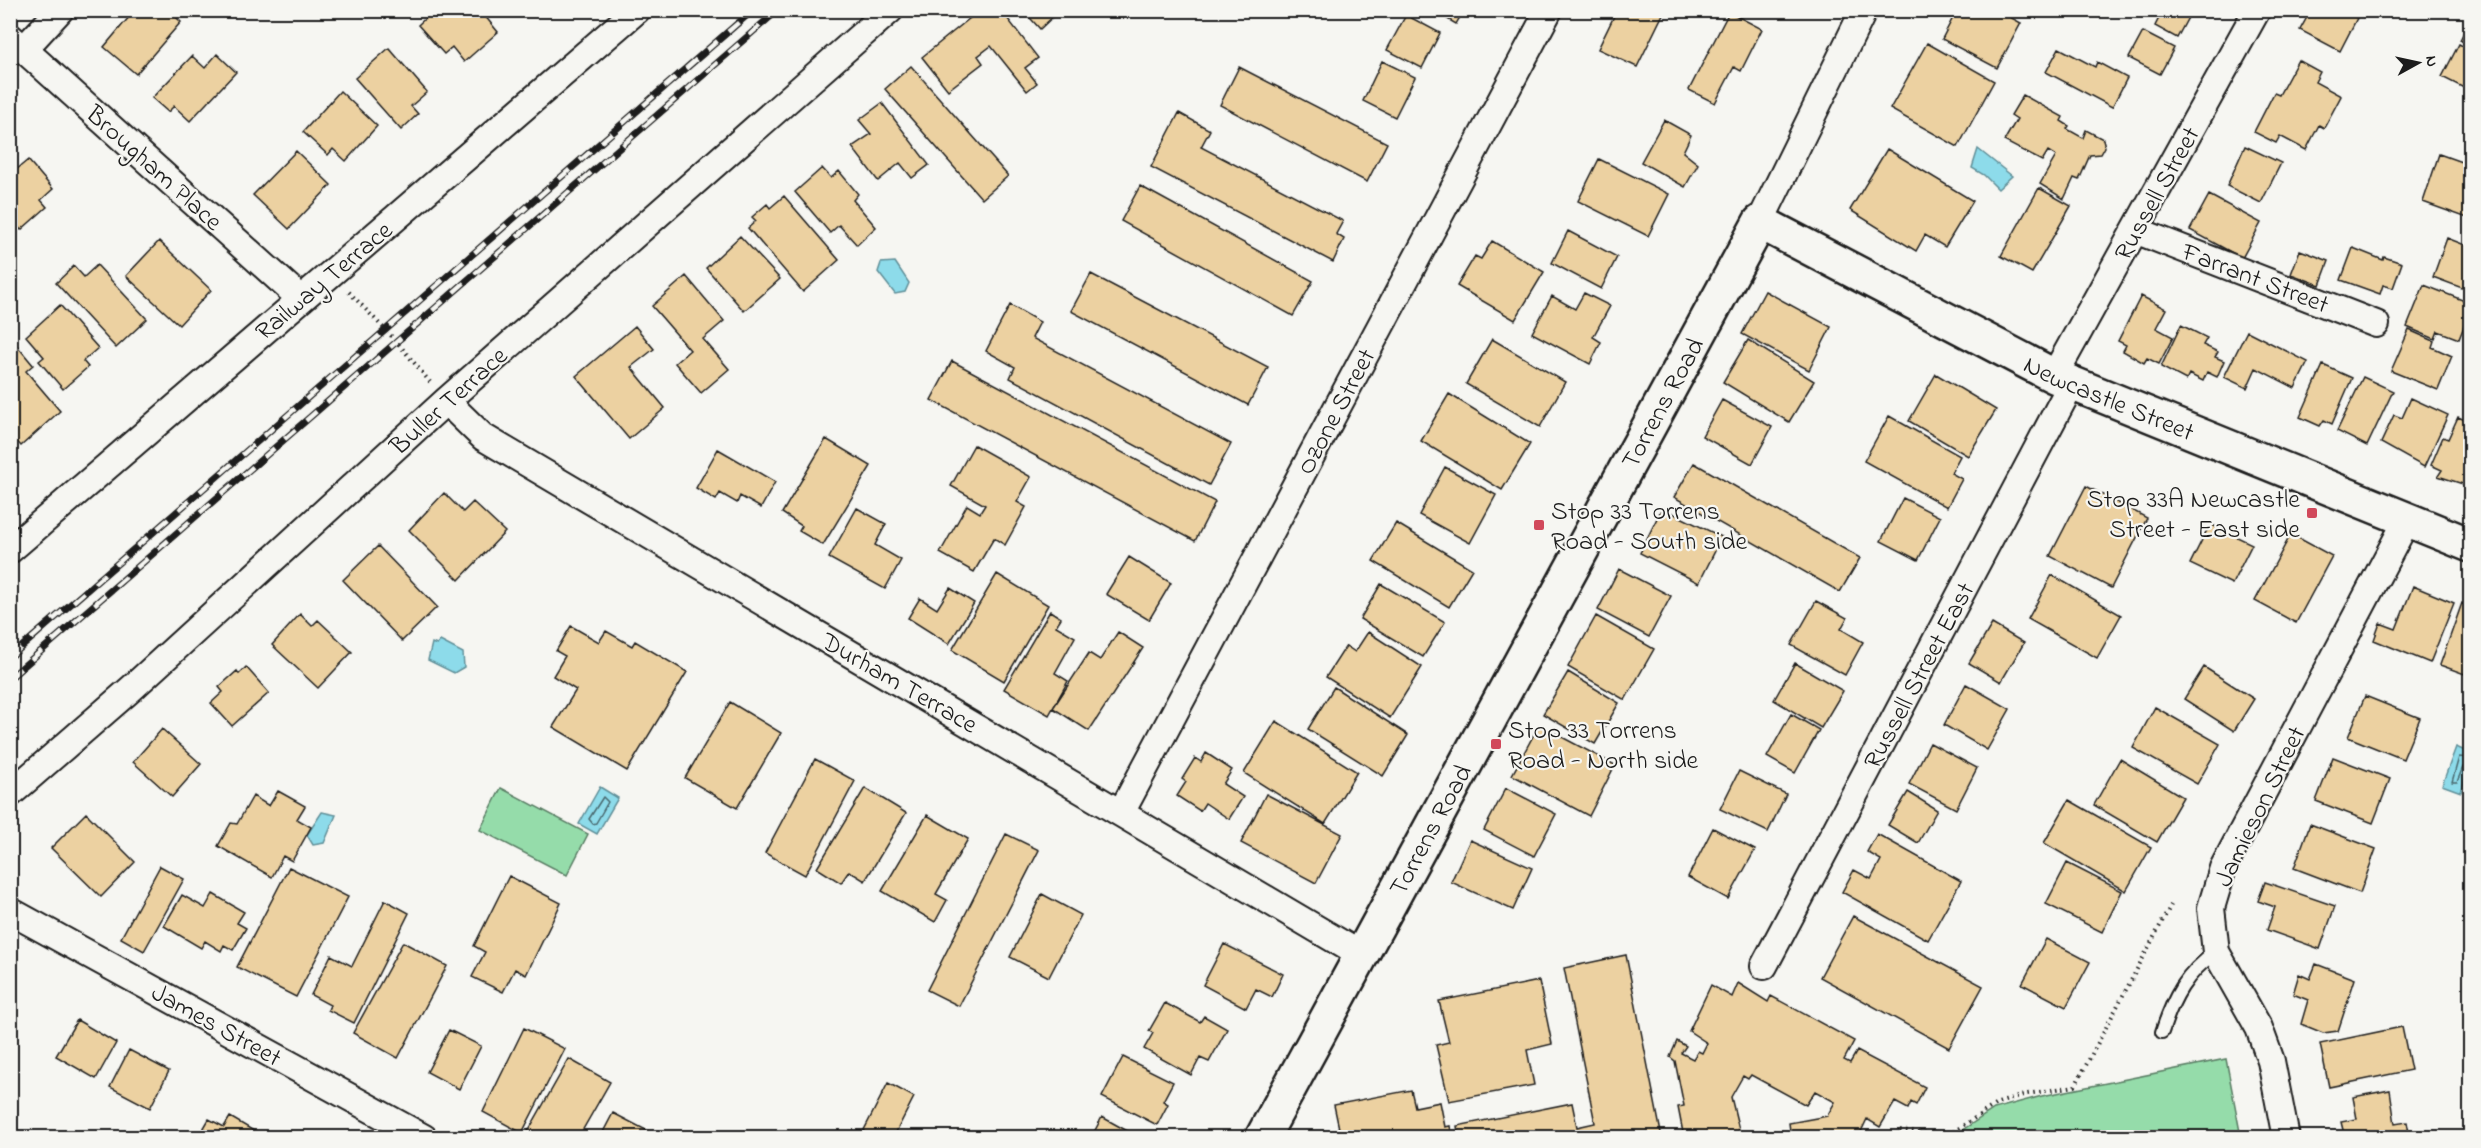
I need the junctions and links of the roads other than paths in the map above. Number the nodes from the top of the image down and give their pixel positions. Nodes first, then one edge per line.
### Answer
1 (60, 10) edge
2 (637, 10) edge
3 (890, 10) edge
4 (1549, 10) edge
5 (1864, 10) edge
6 (2257, 10) edge
7 (17, 43) edge
8 (1760, 222) junction
9 (2135, 230) junction
10 (300, 298) junction
11 (2376, 324) dead end
12 (2063, 379) junction
13 (446, 401) junction
14 (2407, 520) junction
15 (2470, 545) edge
16 (10, 550) edge
17 (10, 794) edge
18 (1122, 811) junction
19 (10, 911) edge
20 (2216, 952) junction
21 (1361, 955) junction
22 (1764, 966) dead end
23 (2162, 1032) dead end
24 (424, 1137) edge
25 (1262, 1137) edge
26 (2286, 1137) edge

1 - 7 street
2 - 10 street, Railway Terrace
3 - 13 street, Buller Terrace
4 - 18 street, Ozone Street
5 - 8 street, Torrens Road
6 - 9 street, Russell Street
7 - 10 street, Brougham Place
8 - 12 street, Newcastle Street
8 - 21 street, Torrens Road
9 - 11 street, Farrant Street
9 - 12 street, Russell Street
10 - 16 street, Railway Terrace
12 - 14 street, Newcastle Street
12 - 22 street, Russell Street East
13 - 17 street, Buller Terrace
13 - 18 street, Durham Terrace
14 - 15 street, Newcastle Street
14 - 20 street, Jamieson Street
18 - 21 street, Durham Terrace
19 - 24 street, James Street
20 - 23 lane
20 - 26 street, Jamieson Street
21 - 25 street, Torrens Road

